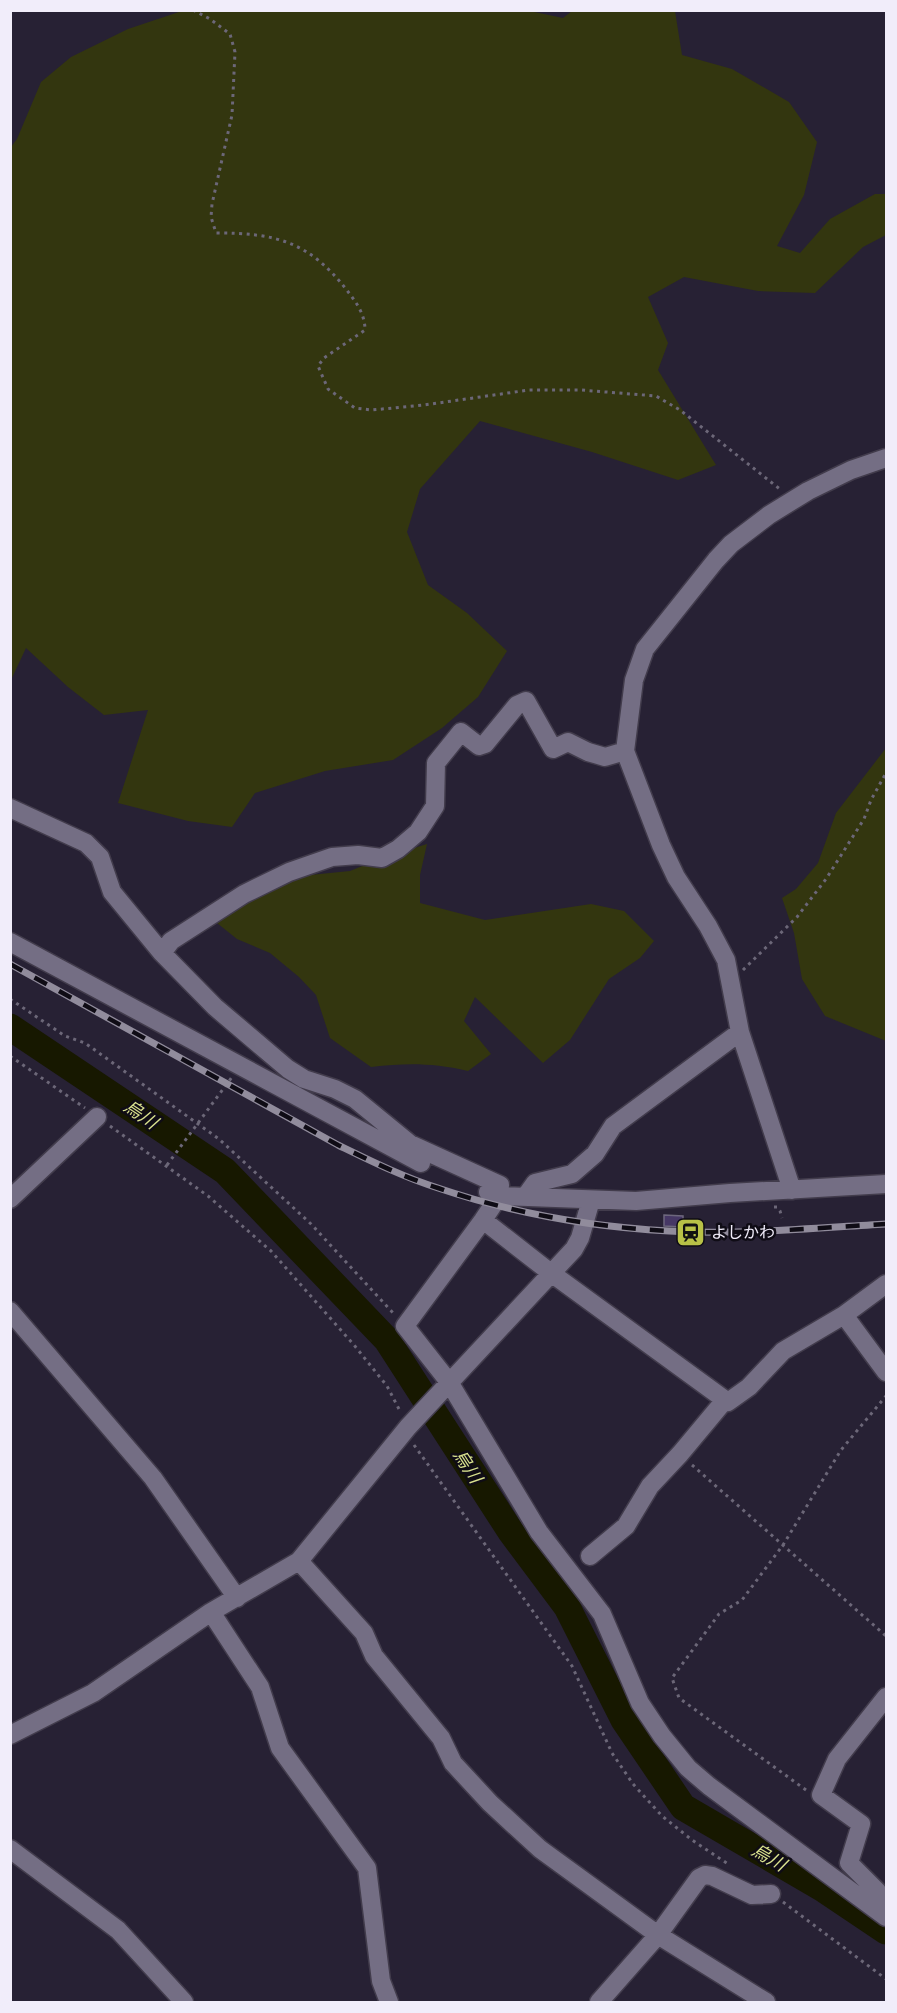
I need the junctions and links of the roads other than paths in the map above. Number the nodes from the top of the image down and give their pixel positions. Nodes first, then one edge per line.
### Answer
1 (886, 458) edge
2 (625, 751) junction
3 (10, 808) edge
4 (10, 942) edge
5 (162, 953) junction
6 (740, 1032) junction
7 (256, 1041) junction
8 (238, 1065) junction
9 (97, 1117) dead end
10 (886, 1184) edge
11 (792, 1190) junction
12 (499, 1196) junction
13 (525, 1197) junction
14 (10, 1199) edge
15 (591, 1200) junction
16 (483, 1220) junction
17 (551, 1274) junction
18 (886, 1284) edge
19 (10, 1311) edge
20 (844, 1315) junction
21 (886, 1372) edge
22 (447, 1384) junction
23 (725, 1400) junction
24 (590, 1556) dead end
25 (299, 1561) junction
26 (237, 1598) junction
27 (211, 1612) junction
28 (886, 1697) edge
29 (10, 1736) edge
30 (10, 1849) edge
31 (771, 1894) road end
32 (886, 1904) edge
33 (886, 1917) edge
34 (658, 1935) junction
35 (184, 2002) edge
36 (389, 2002) edge
37 (599, 2002) edge
38 (766, 2002) edge

1 - 2 street
2 - 5 street
2 - 6 street
3 - 5 street
4 - 8 street
5 - 7 street
6 - 11 street
6 - 13 street
7 - 8 street
7 - 12 street
8 - 12 street
9 - 14 street
10 - 11 street
11 - 15 street
12 - 13 street
12 - 16 street
13 - 15 street
15 - 17 street
16 - 17 street
16 - 22 street
17 - 22 street
17 - 23 street
18 - 20 street
19 - 26 street
20 - 21 street
20 - 23 street
22 - 25 street
22 - 33 street
23 - 24 street
25 - 26 street
25 - 34 street
26 - 27 street
27 - 29 street
27 - 36 street
28 - 32 street
30 - 35 street
31 - 34 street
34 - 37 street
34 - 38 street

